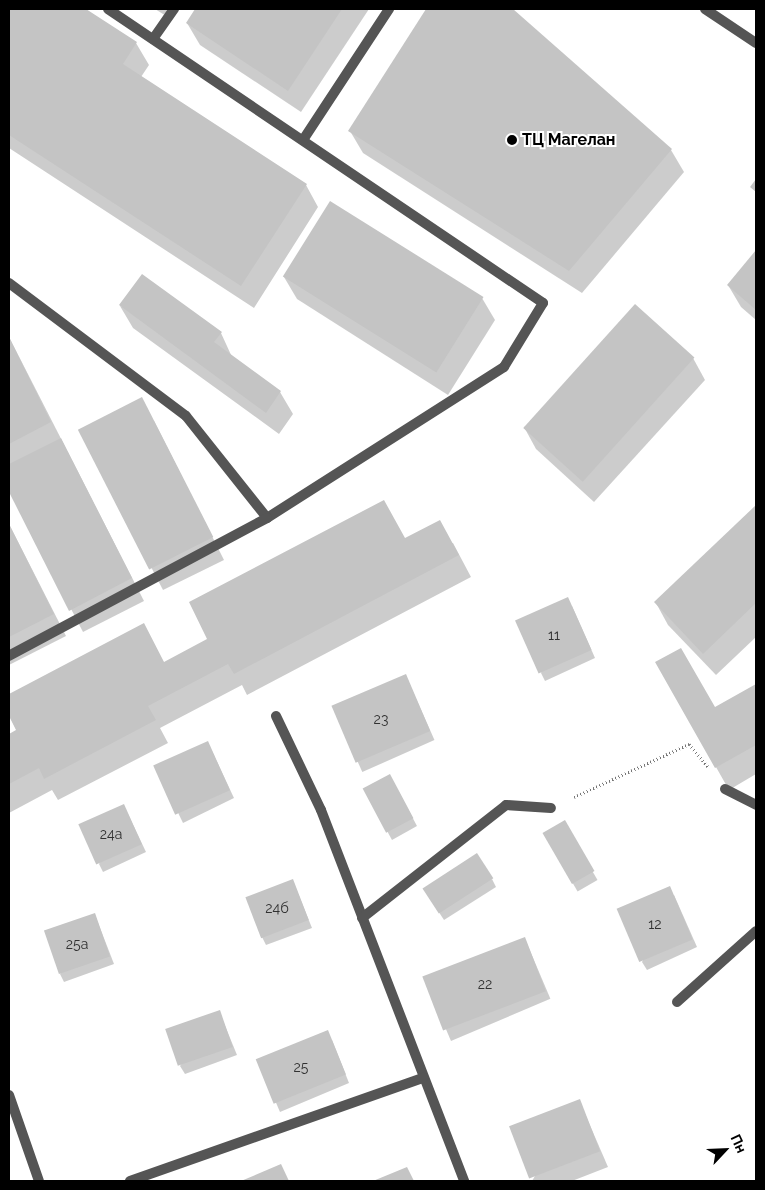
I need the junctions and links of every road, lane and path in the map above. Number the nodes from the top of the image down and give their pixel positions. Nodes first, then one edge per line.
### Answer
1 (108, 9) edge
2 (174, 9) edge
3 (389, 9) edge
4 (706, 9) edge
5 (153, 39) junction
6 (756, 43) edge
7 (303, 140) junction
8 (9, 283) edge
9 (267, 518) junction
10 (9, 656) edge
11 (276, 716) dead end
12 (725, 789) joint
13 (756, 805) edge
14 (550, 808) joint
15 (362, 918) junction
16 (756, 931) edge
17 (677, 1002) dead end
18 (423, 1078) junction
19 (9, 1095) edge
20 (39, 1181) edge
21 (130, 1181) edge
22 (464, 1181) edge

1 - 5 lane
2 - 5 lane
3 - 7 lane
4 - 6 lane
5 - 7 lane
7 - 9 lane
8 - 9 lane
9 - 10 lane
11 - 15 lane
12 - 13 lane
12 - 14 path
14 - 15 lane
15 - 18 lane
16 - 17 lane
18 - 21 lane
18 - 22 lane
19 - 20 lane

